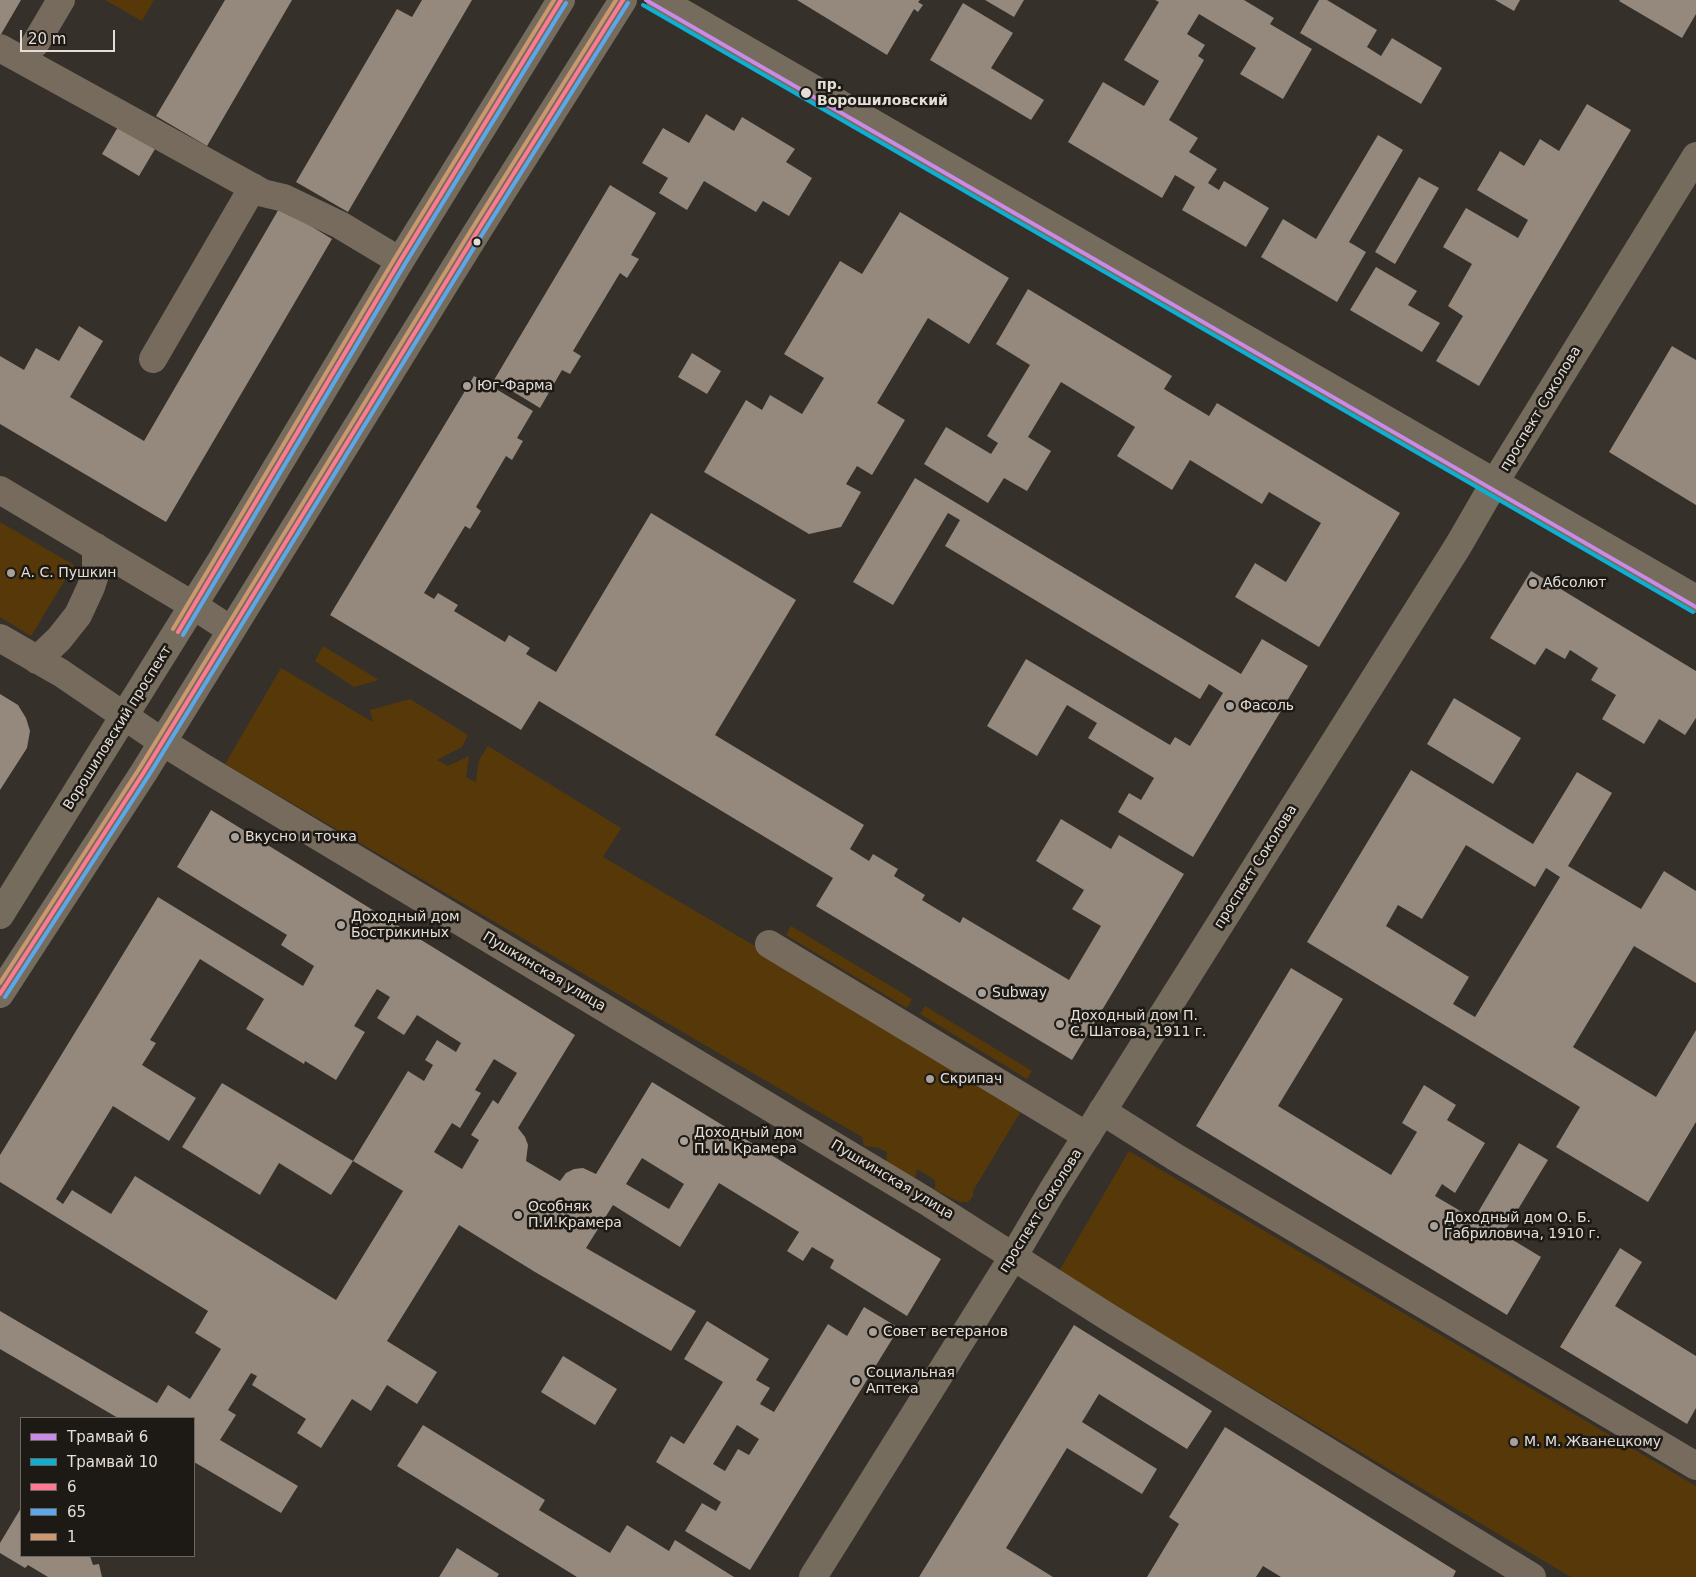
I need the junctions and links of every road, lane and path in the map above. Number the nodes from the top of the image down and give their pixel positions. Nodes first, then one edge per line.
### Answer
1 (61, 0) edge
2 (560, 0) edge
3 (623, 0) edge
4 (660, 0) edge
5 (35, 44) dead end
6 (0, 48) edge
7 (1696, 156) edge
8 (253, 187) junction
9 (400, 261) junction
10 (152, 359) dead end
11 (1495, 482) junction
12 (0, 490) edge
13 (96, 547) junction
14 (1696, 599) edge
15 (194, 606) junction
16 (231, 630) junction
17 (0, 638) edge
18 (37, 660) junction
19 (125, 716) junction
20 (161, 741) junction
21 (0, 916) edge
22 (769, 944) dead end
23 (0, 994) edge
24 (1102, 1111) junction
25 (1088, 1136) junction
26 (1013, 1257) junction
27 (1696, 1466) edge
28 (813, 1577) edge
29 (1532, 1577) edge

1 - 5 street
2 - 9 main road, Ворошиловский проспект
3 - 16 main road
4 - 11 main road
6 - 8 street
7 - 11 main road, проспект Соколова
8 - 9 street
8 - 10 street
9 - 15 main road, Ворошиловский проспект
11 - 14 main road
11 - 24 main road, проспект Соколова
12 - 13 street
13 - 15 street
13 - 18 street
15 - 16 street
15 - 19 main road, Ворошиловский проспект
16 - 20 main road
17 - 18 street, Пушкинская улица
18 - 19 street, Пушкинская улица
19 - 20 street, Пушкинская улица
19 - 21 main road, Ворошиловский проспект
20 - 23 main road
20 - 26 street, Пушкинская улица
22 - 25 street
24 - 25 main road, проспект Соколова
24 - 27 street
25 - 26 main road, проспект Соколова
26 - 28 main road, проспект Соколова
26 - 29 street, Пушкинская улица

